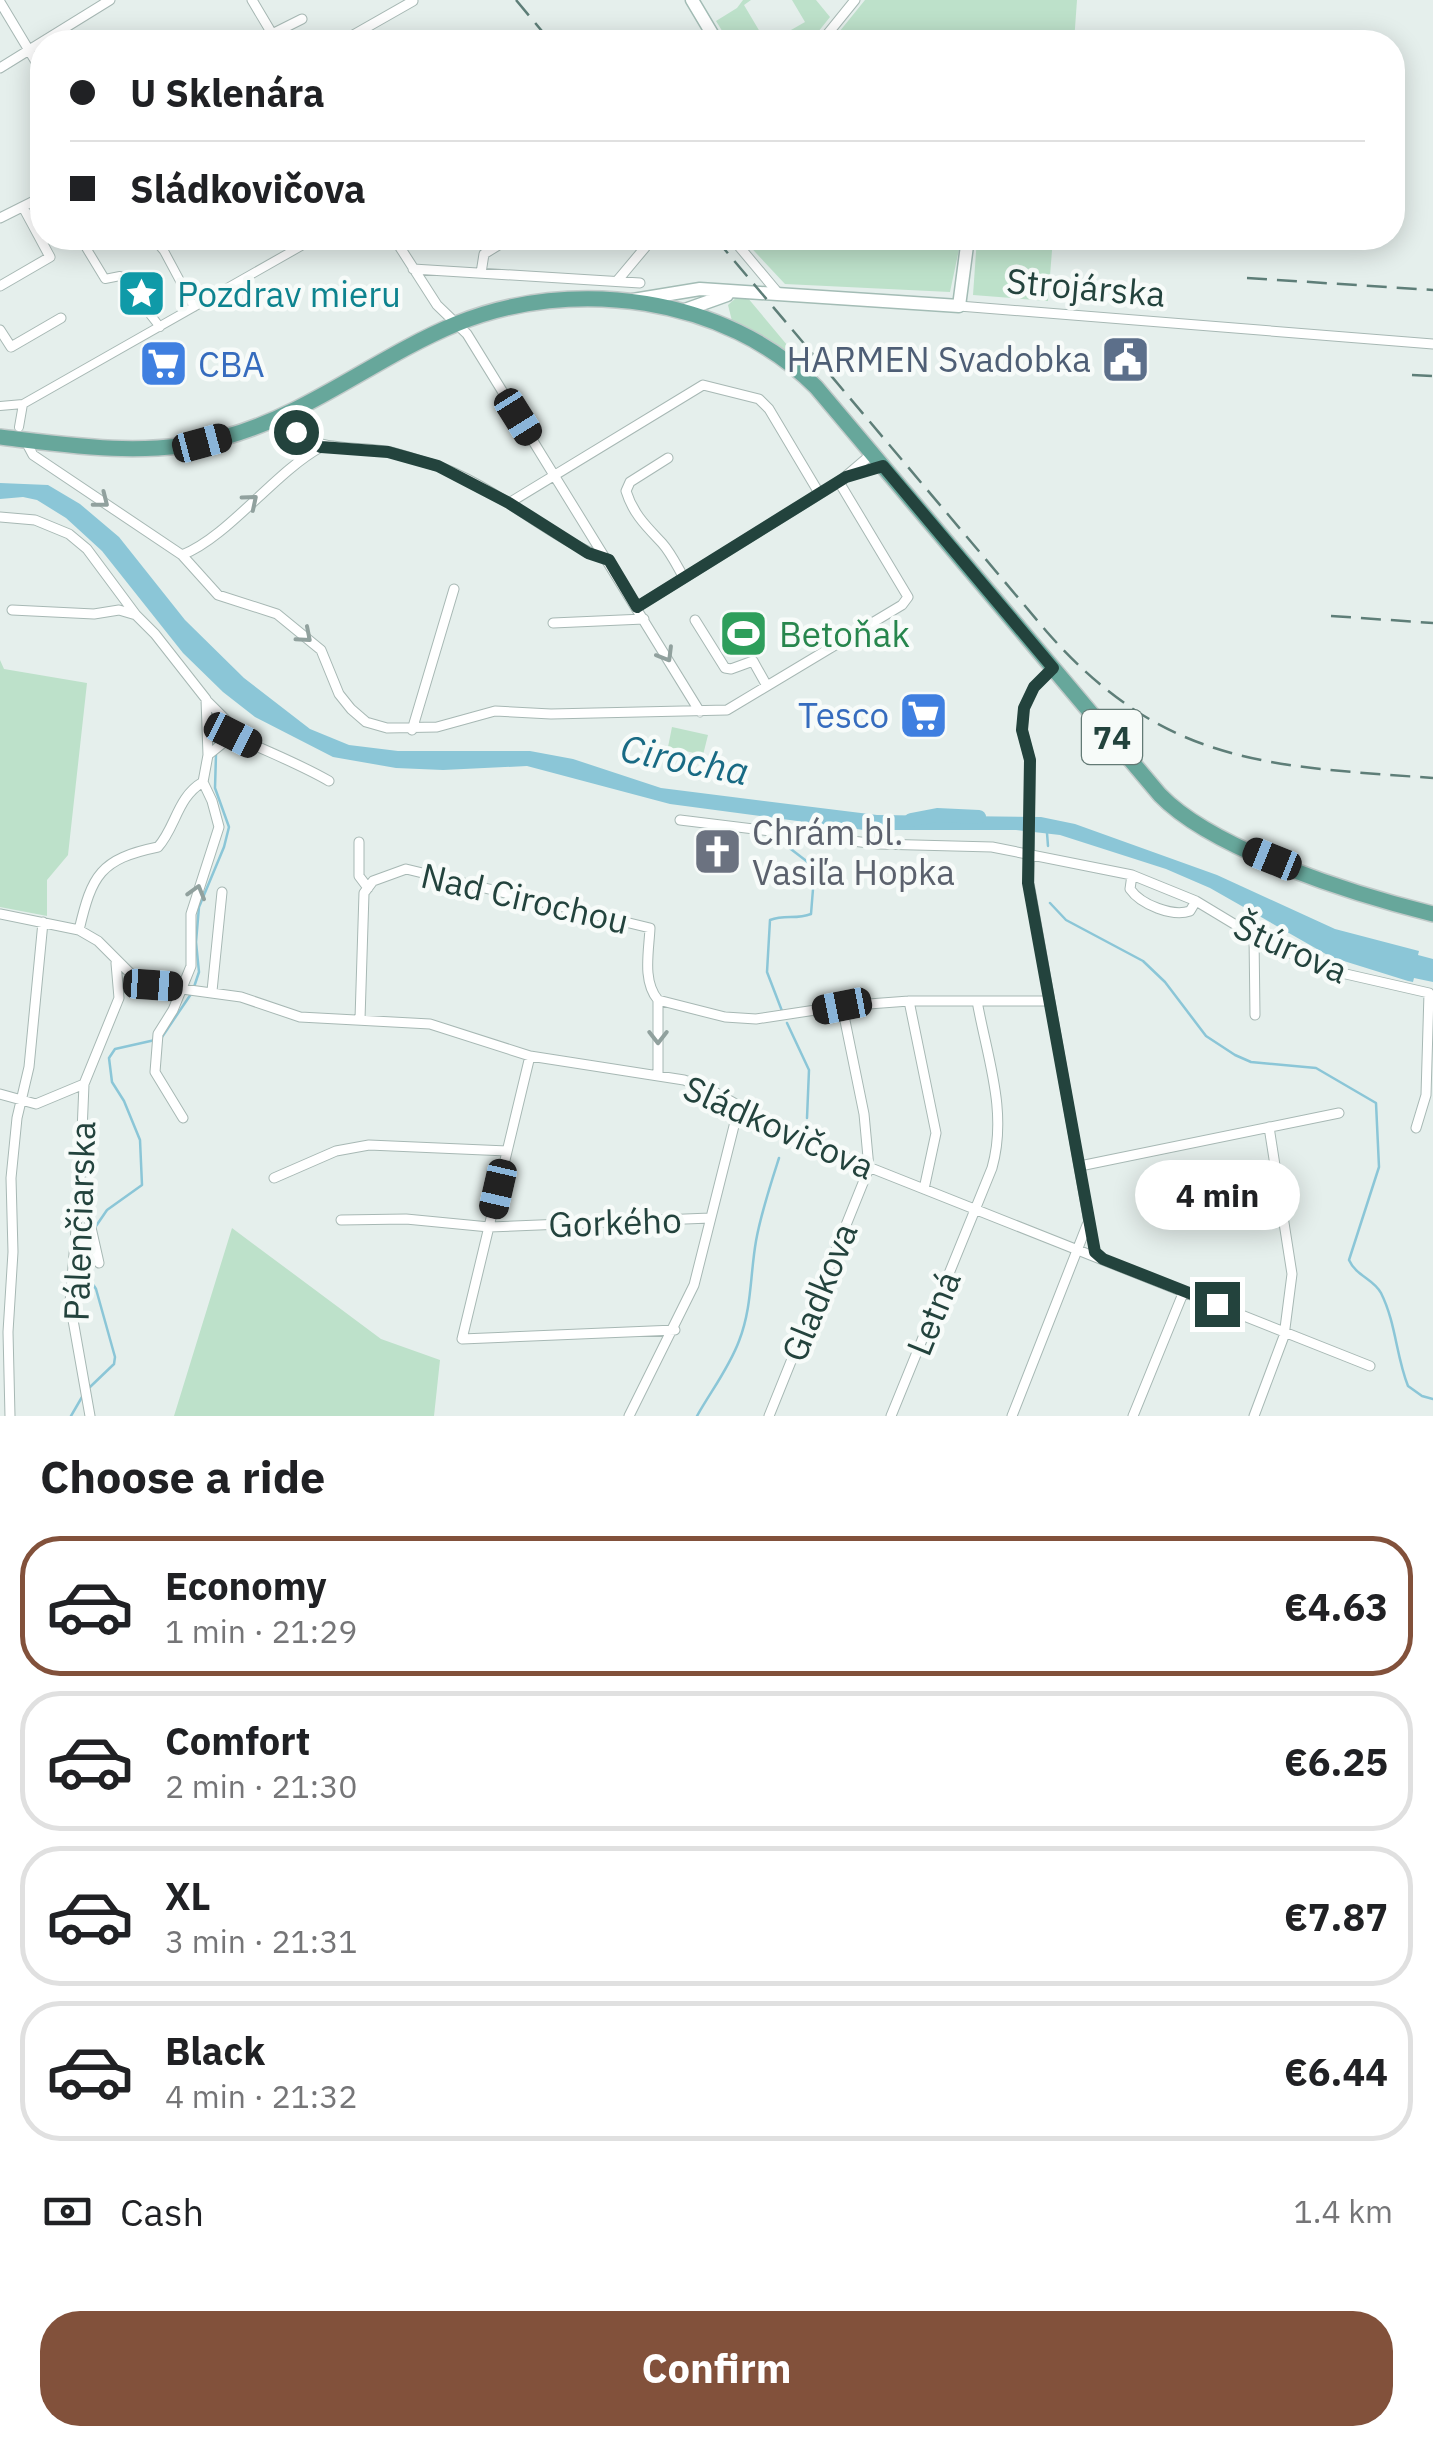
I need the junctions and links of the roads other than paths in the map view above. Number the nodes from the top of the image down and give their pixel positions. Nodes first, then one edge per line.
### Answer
1 (110, 0) edge
2 (252, 0) edge
3 (692, 0) edge
4 (855, 0) edge
5 (413, 1) edge
6 (0, 2) edge
7 (302, 19) dead end
8 (66, 30) edge
9 (270, 30) edge
10 (286, 30) edge
11 (361, 30) edge
12 (710, 30) edge
13 (830, 30) edge
14 (30, 52) edge
15 (30, 54) edge
16 (0, 68) edge
17 (30, 203) edge
18 (23, 207) junction
19 (0, 218) edge
20 (30, 220) edge
21 (46, 250) edge
22 (87, 250) edge
23 (160, 250) edge
24 (296, 250) edge
25 (402, 250) edge
26 (490, 250) edge
27 (643, 250) edge
28 (742, 250) edge
29 (966, 250) edge
30 (414, 268) junction
31 (480, 273) junction
32 (617, 282) junction
33 (640, 284) dead end
34 (0, 286) edge
35 (691, 291) junction
36 (731, 293) junction
37 (780, 295) junction
38 (631, 301) junction
39 (959, 306) junction
40 (194, 307) junction
41 (682, 311) junction
42 (61, 318) dead end
43 (456, 324) junction
44 (160, 327) junction
45 (731, 329) junction
46 (0, 330) edge
47 (1433, 344) edge
48 (23, 404) junction
49 (0, 406) edge
50 (281, 417) junction
51 (22, 434) junction
52 (0, 437) edge
53 (321, 447) junction
54 (668, 458) dead end
55 (878, 459) junction
56 (555, 476) junction
57 (842, 480) junction
58 (819, 494) junction
59 (509, 503) junction
60 (0, 517) edge
61 (182, 554) junction
62 (609, 560) junction
63 (684, 578) junction
64 (454, 590) dead end
65 (126, 600) junction
66 (637, 607) junction
67 (12, 610) dead end
68 (118, 610) junction
69 (136, 615) junction
70 (644, 619) junction
71 (696, 620) dead end
72 (553, 624) dead end
73 (1053, 668) junction
74 (767, 686) junction
75 (206, 700) junction
76 (694, 709) junction
77 (412, 730) junction
78 (233, 735) junction
79 (210, 754) junction
80 (329, 780) dead end
81 (203, 782) junction
82 (680, 820) dead end
83 (359, 842) dead end
84 (1027, 852) junction
85 (1132, 876) junction
86 (368, 888) junction
87 (222, 892) dead end
88 (1196, 901) junction
89 (0, 914) edge
90 (1433, 914) edge
91 (43, 922) junction
92 (79, 930) junction
93 (1254, 936) junction
94 (116, 962) junction
95 (134, 977) junction
96 (190, 988) junction
97 (212, 992) junction
98 (119, 998) junction
99 (658, 1000) junction
100 (909, 1001) junction
101 (977, 1001) junction
102 (1049, 1001) junction
103 (842, 1006) junction
104 (1256, 1014) dead end
105 (360, 1019) junction
106 (530, 1056) junction
107 (658, 1075) junction
108 (84, 1084) junction
109 (0, 1094) edge
110 (22, 1103) junction
111 (738, 1106) junction
112 (1339, 1112) dead end
113 (182, 1118) dead end
114 (1270, 1127) junction
115 (1416, 1128) dead end
116 (507, 1152) junction
117 (1080, 1166) junction
118 (869, 1168) junction
119 (274, 1178) dead end
120 (80, 1180) junction
121 (924, 1189) junction
122 (975, 1210) junction
123 (1089, 1213) junction
124 (710, 1218) junction
125 (341, 1220) dead end
126 (489, 1227) junction
127 (1083, 1242) junction
128 (1103, 1259) junction
129 (99, 1263) dead end
130 (1184, 1291) junction
131 (674, 1330) junction
132 (1285, 1330) junction
133 (1370, 1366) dead end
134 (10, 1416) edge
135 (90, 1416) edge
136 (629, 1416) edge
137 (769, 1416) edge
138 (891, 1416) edge
139 (1012, 1416) edge
140 (1132, 1416) edge
141 (1254, 1416) edge

1 - 8 street
2 - 9 street
3 - 12 main road
4 - 13 street
5 - 11 street
6 - 14 street
7 - 10 street
15 - 16 street
17 - 18 street
18 - 19 street
18 - 20 street
21 - 34 street
22 - 44 street
23 - 40 street
24 - 40 street
25 - 30 street
26 - 31 street
27 - 32 street
28 - 37 street
29 - 39 main road
30 - 31 street
30 - 43 street
31 - 32 street
32 - 33 street
35 - 36 main road, Strojárska
35 - 38 main road, Strojárska
35 - 41 main road
36 - 37 main road, Strojárska
36 - 41 main road, Strojárska
36 - 45 main road
37 - 39 main road, Strojárska
38 - 41 main road, Strojárska / 74
38 - 43 main road, Strojárska / 74
39 - 47 street, Strojárska
40 - 44 street
41 - 45 main road, 74
42 - 46 street
43 - 50 main road, Strojárska / 74
43 - 56 street
44 - 48 street
45 - 55 main road, 74
48 - 49 street
48 - 51 street
50 - 51 main road, Strojárska / 74
50 - 53 street
51 - 52 main road, Strojárska / 74
51 -> 61 street
53 - 59 street
61 -> 53 street
54 - 63 street
55 - 57 street
55 - 57 street
55 - 73 main road, 74
56 - 58 street
56 - 59 street
56 - 62 street
57 - 58 street
57 - 74 street
58 - 63 street
59 - 62 street
60 - 65 street
61 -> 77 street
62 - 66 street
63 - 66 street
64 - 77 street
65 - 68 street
65 - 69 street
66 - 70 street
67 - 68 street
68 - 69 street
69 - 75 street
70 - 72 street
70 -> 76 street
71 - 74 street
73 - 84 street
73 - 90 main road, 74
74 - 76 street
75 - 78 street
75 - 79 street
76 - 77 street
78 - 79 street
78 - 80 street
79 - 81 street
81 - 92 street
96 -> 81 street
82 - 84 street, Štúrova
83 - 86 street
84 - 85 street, Štúrova
84 - 102 street
85 - 88 street, Štúrova
85 - 88 street
86 - 99 street, Nad Cirochou
86 - 105 street, Nad Cirochou
87 - 97 street
88 - 93 street, Štúrova
89 - 91 street, Sládkovičova
91 - 92 street, Sládkovičova
91 - 110 street, Pálenčiarska
92 - 94 street, Sládkovičova
93 - 104 street
93 - 115 street, Štúrova
94 - 95 street, Sládkovičova
94 - 98 street, Pálenčiarska
95 - 96 street, Sládkovičova
95 - 98 street, Pálenčiarska
96 - 97 street, Sládkovičova
96 - 113 street
97 - 105 street, Sládkovičova
98 - 108 street, Pálenčiarska
99 - 103 street
99 -> 107 street
100 - 101 street
100 - 103 street
100 - 121 street
101 - 102 street
101 - 122 street, Letná
102 - 117 street
103 - 118 street
105 - 106 street, Sládkovičova
106 - 107 street, Sládkovičova
106 - 116 street
107 - 111 street, Sládkovičova
108 - 110 street, Pálenčiarska
108 - 120 street, Pálenčiarska
109 - 110 street
110 - 134 street, Pálenčiarska
111 - 118 street, Sládkovičova
111 - 124 street
112 - 114 street
114 - 117 street
114 - 132 street
116 - 119 street
116 - 126 street
117 - 123 street
118 - 121 street, Sládkovičova
118 - 137 street, Gladkova
120 - 129 street
120 - 135 street, Pálenčiarska
121 - 122 street, Sládkovičova
122 - 127 street, Sládkovičova
122 - 138 street, Letná
123 - 127 street
123 - 127 street
124 - 126 street, Gorkého
124 - 131 street
125 - 126 street, Gorkého
126 - 131 street
127 - 128 street, Sládkovičova
127 - 128 street
127 - 139 street
128 - 130 street, Sládkovičova
130 - 132 street, Sládkovičova
130 - 140 street
131 - 136 street
132 - 133 street, Sládkovičova
132 - 141 street

